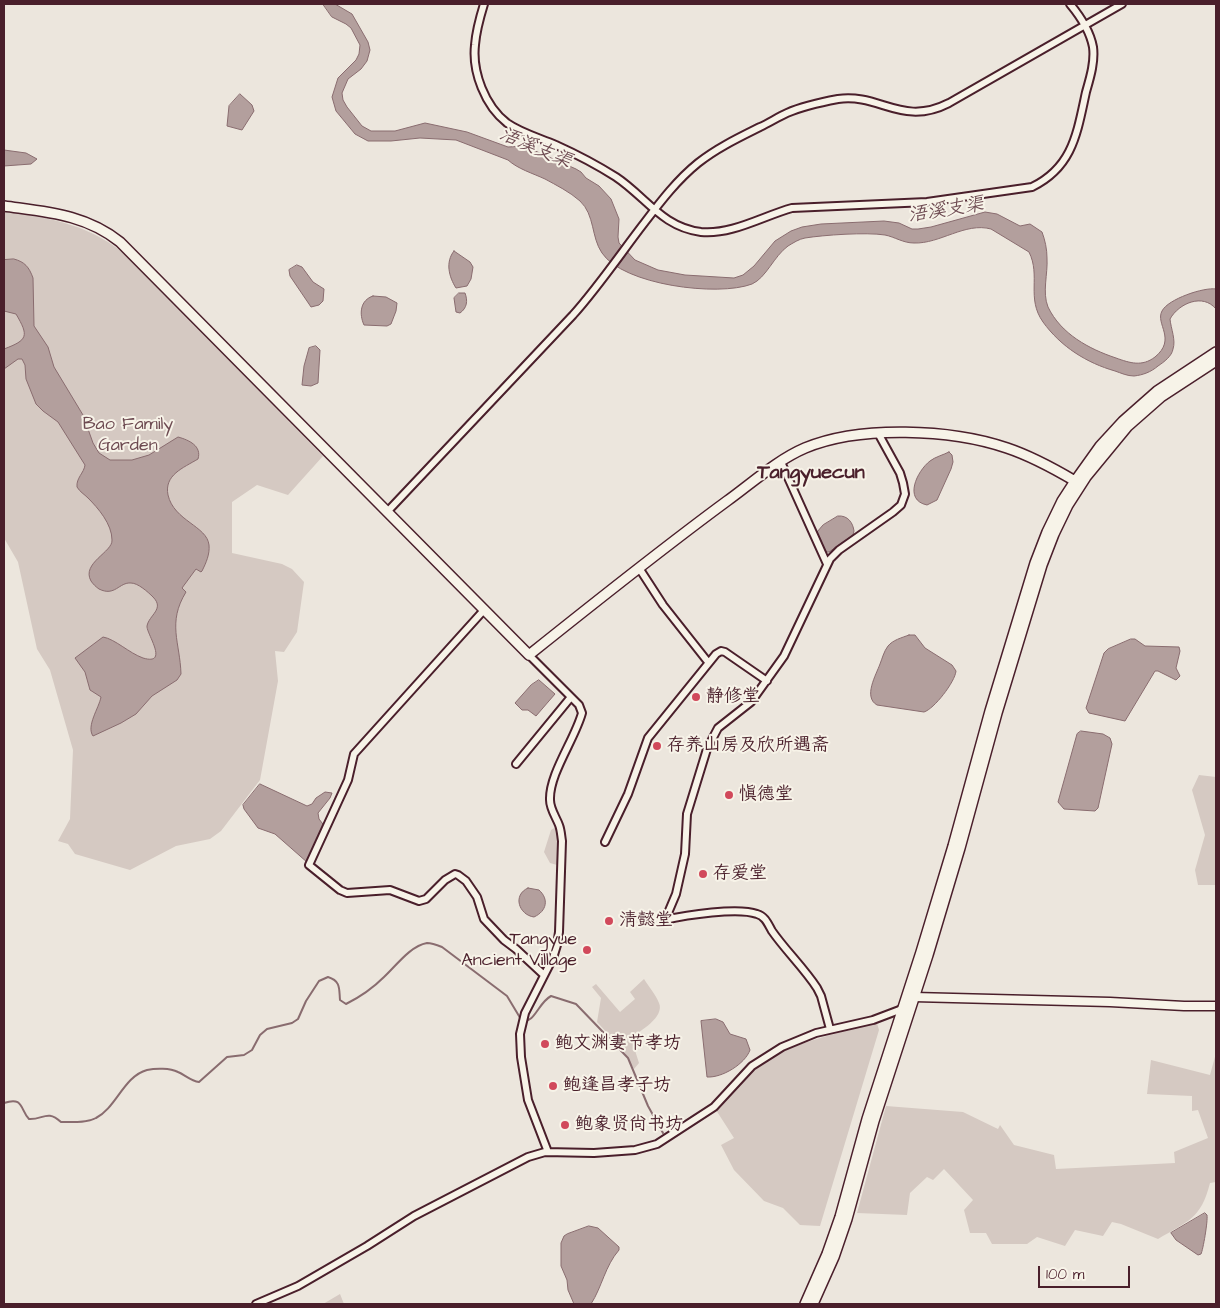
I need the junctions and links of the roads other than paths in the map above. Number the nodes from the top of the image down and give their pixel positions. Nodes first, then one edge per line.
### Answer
1 (484, 4) edge
2 (1070, 4) edge
3 (1122, 4) edge
4 (1084, 25) junction
5 (4, 206) edge
6 (654, 211) junction
7 (1216, 352) edge
8 (1216, 361) edge
9 (878, 433) junction
10 (781, 462) junction
11 (1075, 481) junction
12 (387, 512) junction
13 (827, 564) junction
14 (639, 568) junction
15 (484, 610) junction
16 (529, 654) junction
17 (708, 662) junction
18 (767, 681) junction
19 (571, 698) junction
20 (516, 764) dead end
21 (605, 842) dead end
22 (544, 976) junction
23 (914, 997) junction
24 (1216, 1006) edge
25 (902, 1009) junction
26 (830, 1029) junction
27 (548, 1152) junction
28 (256, 1304) edge
29 (805, 1304) edge
30 (813, 1304) edge

1 - 6 street
2 - 4 street
3 - 4 street
4 - 6 street
4 - 6 street
5 - 12 main road
6 - 12 street
7 - 11 main road
8 - 23 main road
9 - 10 main road
9 - 11 main road
9 - 13 street
10 - 13 street
10 - 14 main road
11 - 25 main road
12 - 15 main road
13 - 18 street
14 - 16 main road
14 - 17 street
15 - 16 main road
15 - 22 street
16 - 19 street
17 - 18 street
17 - 21 street
18 - 26 street
19 - 20 street
19 - 22 street
22 - 27 street
23 - 24 street
23 - 30 main road
25 - 26 street
25 - 29 main road
26 - 27 street
27 - 28 street

